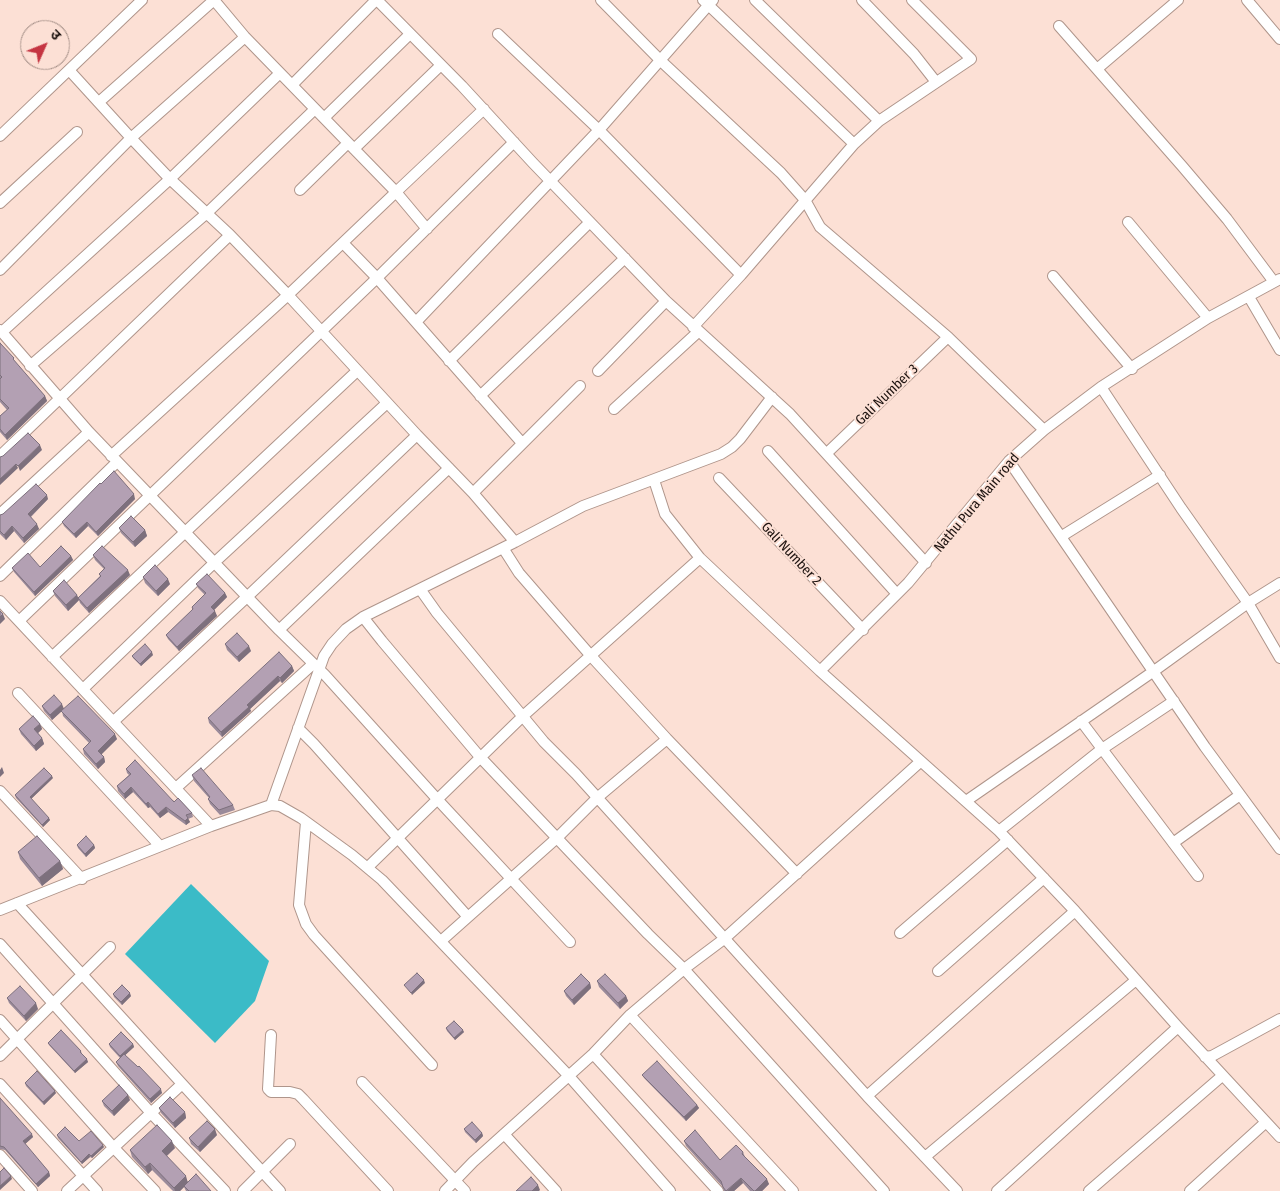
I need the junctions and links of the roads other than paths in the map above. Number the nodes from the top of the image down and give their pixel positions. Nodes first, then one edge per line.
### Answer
1 (142, 0) edge
2 (214, 0) edge
3 (376, 0) edge
4 (601, 0) edge
5 (755, 0) edge
6 (862, 0) edge
7 (912, 0) edge
8 (1178, 0) edge
9 (1247, 0) edge
10 (708, 2) edge
11 (1059, 26) dead end
12 (410, 34) junction
13 (498, 34) dead end
14 (245, 37) junction
15 (1280, 39) edge
16 (661, 61) junction
17 (440, 65) junction
18 (70, 69) edge
19 (1097, 69) junction
20 (69, 70) joint
21 (280, 73) junction
22 (936, 82) junction
23 (292, 85) junction
24 (98, 102) junction
25 (315, 108) junction
26 (484, 109) junction
27 (324, 118) junction
28 (879, 121) junction
29 (599, 130) junction
30 (78, 132) dead end
31 (0, 136) edge
32 (131, 138) junction
33 (514, 142) junction
34 (854, 144) junction
35 (351, 146) junction
36 (170, 179) junction
37 (551, 181) junction
38 (300, 190) dead end
39 (396, 192) junction
40 (805, 200) junction
41 (0, 203) edge
42 (207, 213) junction
43 (590, 222) junction
44 (1128, 222) dead end
45 (427, 229) junction
46 (230, 235) junction
47 (343, 244) junction
48 (625, 258) junction
49 (0, 270) edge
50 (741, 275) junction
51 (1053, 276) dead end
52 (377, 278) junction
53 (1277, 280) edge
54 (288, 295) junction
55 (1249, 296) junction
56 (666, 301) junction
57 (1208, 318) junction
58 (416, 322) junction
59 (696, 329) junction
60 (1, 331) edge
61 (321, 331) junction
62 (948, 336) junction
63 (1280, 350) edge
64 (449, 360) junction
65 (30, 366) junction
66 (1132, 369) junction
67 (357, 371) junction
68 (598, 371) dead end
69 (580, 386) dead end
70 (1101, 387) junction
71 (480, 396) junction
72 (58, 399) junction
73 (774, 399) junction
74 (387, 403) junction
75 (614, 409) dead end
76 (1044, 430) junction
77 (89, 432) junction
78 (417, 435) junction
79 (522, 443) junction
80 (768, 452) dead end
81 (827, 454) junction
82 (0, 456) edge
83 (114, 459) junction
84 (1009, 461) junction
85 (449, 468) junction
86 (1160, 476) junction
87 (719, 478) dead end
88 (655, 482) junction
89 (473, 493) junction
90 (150, 495) junction
91 (0, 514) edge
92 (186, 532) junction
93 (1062, 536) junction
94 (516, 542) junction
95 (504, 550) junction
96 (700, 558) junction
97 (215, 562) junction
98 (926, 563) junction
99 (0, 576) edge
100 (1280, 583) edge
101 (423, 594) junction
102 (897, 594) junction
103 (248, 596) junction
104 (0, 601) edge
105 (1248, 603) junction
106 (366, 620) junction
107 (19, 621) junction
108 (278, 630) junction
109 (863, 630) junction
110 (591, 656) junction
111 (52, 657) junction
112 (1280, 658) edge
113 (319, 669) junction
114 (1154, 671) junction
115 (820, 672) junction
116 (83, 689) junction
117 (18, 693) dead end
118 (1174, 701) junction
119 (523, 716) junction
120 (114, 721) junction
121 (1081, 721) junction
122 (300, 730) junction
123 (667, 738) junction
124 (1102, 749) junction
125 (480, 757) junction
126 (920, 762) junction
127 (176, 788) junction
128 (0, 790) edge
129 (1240, 796) junction
130 (598, 798) junction
131 (437, 799) junction
132 (966, 801) junction
133 (276, 806) junction
134 (303, 820) junction
135 (211, 826) junction
136 (999, 831) junction
137 (398, 837) junction
138 (558, 837) junction
139 (1008, 840) junction
140 (1173, 843) junction
141 (160, 846) junction
142 (1280, 849) edge
143 (368, 867) junction
144 (797, 874) junction
145 (1198, 876) dead end
146 (82, 878) junction
147 (1044, 878) junction
148 (511, 879) junction
149 (0, 898) edge
150 (8, 907) edge
151 (1075, 911) junction
152 (468, 917) junction
153 (900, 933) dead end
154 (724, 939) junction
155 (441, 941) junction
156 (570, 942) dead end
157 (0, 944) edge
158 (110, 947) dead end
159 (684, 969) junction
160 (938, 971) dead end
161 (82, 974) junction
162 (1136, 980) junction
163 (52, 1004) junction
164 (630, 1015) junction
165 (1280, 1019) edge
166 (0, 1020) edge
167 (1178, 1027) junction
168 (271, 1035) dead end
169 (17, 1041) junction
170 (593, 1054) junction
171 (0, 1056) edge
172 (1205, 1057) junction
173 (432, 1065) dead end
174 (568, 1075) junction
175 (1222, 1076) junction
176 (362, 1082) dead end
177 (0, 1084) edge
178 (181, 1085) junction
179 (867, 1096) junction
180 (151, 1113) junction
181 (1266, 1122) junction
182 (504, 1134) junction
183 (1280, 1137) edge
184 (290, 1144) dead end
185 (114, 1148) junction
186 (0, 1155) edge
187 (925, 1157) junction
188 (262, 1172) junction
189 (83, 1176) junction
190 (455, 1180) junction
191 (32, 1191) edge
192 (67, 1191) edge
193 (97, 1191) edge
194 (155, 1191) edge
195 (225, 1191) edge
196 (243, 1191) edge
197 (280, 1191) edge
198 (388, 1191) edge
199 (445, 1191) edge
200 (465, 1191) edge
201 (556, 1191) edge
202 (670, 1191) edge
203 (718, 1191) edge
204 (793, 1191) edge
205 (884, 1191) edge
206 (957, 1191) edge
207 (997, 1191) edge
208 (1089, 1191) edge
209 (1190, 1191) edge

1 - 18 street
2 - 14 street
2 - 24 street
3 - 12 street
3 - 23 street
4 - 16 street
5 - 28 street
6 - 22 street
7 - 22 street
8 - 19 street
9 - 15 street
10 - 16 street
10 - 34 street
11 - 19 street
12 - 17 street
12 - 27 street
13 - 29 street
14 - 21 street
14 - 32 street
16 - 29 street
16 - 40 street
17 - 26 street
17 - 35 street
19 - 53 street
20 - 24 street
20 - 31 street
21 - 23 street
21 - 36 street
22 - 28 street
23 - 25 street
24 - 32 street
25 - 27 street
25 - 42 street
26 - 33 street
26 - 39 street
27 - 35 street
28 - 34 street
29 - 37 street
29 - 50 street
30 - 41 street
32 - 36 street
32 - 49 street
33 - 37 street
33 - 45 street
34 - 40 street
35 - 38 street
35 - 39 street
36 - 42 street
36 - 60 street
37 - 43 street
37 - 58 street
39 - 45 street
39 - 47 street
40 - 50 street
40 - 62 street
42 - 46 street
42 - 65 street
43 - 48 street
43 - 64 street
44 - 57 street
45 - 52 street
46 - 54 street
46 - 72 street
47 - 52 street
47 - 54 street
48 - 56 street
48 - 71 street
50 - 59 street
51 - 66 street
52 - 58 street
52 - 61 street
53 - 55 street, Nathu Pura Main road
54 - 61 street
54 - 83 street
55 - 57 street, Nathu Pura Main road
55 - 63 street
56 - 59 street
56 - 68 street
57 - 66 street, Nathu Pura Main road
58 - 64 street
59 - 73 street
59 - 75 street
60 - 65 street
61 - 67 street
61 - 90 street
62 - 76 street
62 - 81 street, Gali Number 3
64 - 71 street
65 - 72 street
66 - 70 street, Nathu Pura Main road
67 - 74 street
67 - 92 street
69 - 79 street
70 - 76 street, Nathu Pura Main road
70 - 86 street
71 - 79 street
72 - 77 street
72 - 82 street
73 - 81 street
73 - 88 street
74 - 78 street
74 - 97 street
76 - 84 street, Nathu Pura Main road
77 - 83 street
77 - 91 street
78 - 85 street
78 - 103 street
79 - 89 street
80 - 102 street
81 - 98 street
83 - 90 street
83 - 99 street
84 - 93 street
84 - 98 street, Nathu Pura Main road
85 - 89 street
85 - 108 street
86 - 93 street
86 - 105 street
87 - 109 street, Gali Number 2
88 - 94 street
88 - 96 street
89 - 94 street
90 - 92 street
90 - 107 street
92 - 97 street
92 - 111 street
93 - 114 street
94 - 95 street
95 - 101 street
95 - 110 street
96 - 110 street
96 - 115 street
97 - 103 street
97 - 116 street
98 - 102 street, Nathu Pura Main road
100 - 105 street
101 - 106 street
101 - 119 street
102 - 109 street, Nathu Pura Main road
103 - 108 street
103 - 120 street
104 - 107 street
105 - 112 street
105 - 114 street
106 - 113 street
106 - 125 street
107 - 111 street
108 - 113 street
109 - 115 street, Nathu Pura Main road
110 - 119 street
110 - 123 street
111 - 116 street
113 - 122 street
113 - 127 street
113 - 131 street
114 - 118 street
114 - 121 street
115 - 126 street
116 - 120 street
117 - 141 street
118 - 124 street
118 - 129 street
119 - 125 street
119 - 130 street
120 - 127 street
121 - 124 street
121 - 132 street
122 - 133 street
122 - 137 street
123 - 130 street
123 - 144 street
124 - 136 street
124 - 140 street
125 - 131 street
125 - 138 street
126 - 132 street
126 - 144 street
127 - 135 street
128 - 146 street
129 - 140 street
129 - 142 street
130 - 138 street
130 - 154 street
131 - 137 street
131 - 148 street
132 - 136 street
133 - 134 street
133 - 135 street
134 - 143 street
134 - 173 street
135 - 141 street
136 - 139 street
137 - 143 street
137 - 152 street
138 - 148 street
138 - 159 street
139 - 147 street
139 - 153 street
140 - 145 street
141 - 146 street
143 - 155 street
144 - 154 street
146 - 150 street
147 - 151 street
147 - 160 street
148 - 152 street
148 - 156 street
149 - 150 street
150 - 161 street
151 - 162 street
151 - 179 street
152 - 155 street
154 - 159 street
154 - 179 street
155 - 174 street
157 - 163 street
158 - 161 street
159 - 164 street
159 - 205 street
161 - 163 street
161 - 178 street
162 - 167 street
162 - 187 street
163 - 169 street
163 - 180 street
164 - 170 street
164 - 204 street
165 - 172 street
166 - 169 street
167 - 172 street
167 - 207 street
168 - 198 street
169 - 171 street
169 - 185 street
170 - 174 street
170 - 203 street
172 - 175 street
174 - 182 street
174 - 202 street
175 - 181 street
175 - 208 street
176 - 190 street
177 - 189 street
178 - 180 street
178 - 188 street
179 - 187 street
180 - 185 street
180 - 195 street
181 - 183 street
181 - 209 street
182 - 190 street
182 - 201 street
184 - 188 street
185 - 189 street
185 - 194 street
186 - 191 street
187 - 206 street
188 - 196 street
188 - 197 street
189 - 192 street
189 - 193 street
190 - 199 street
190 - 200 street

